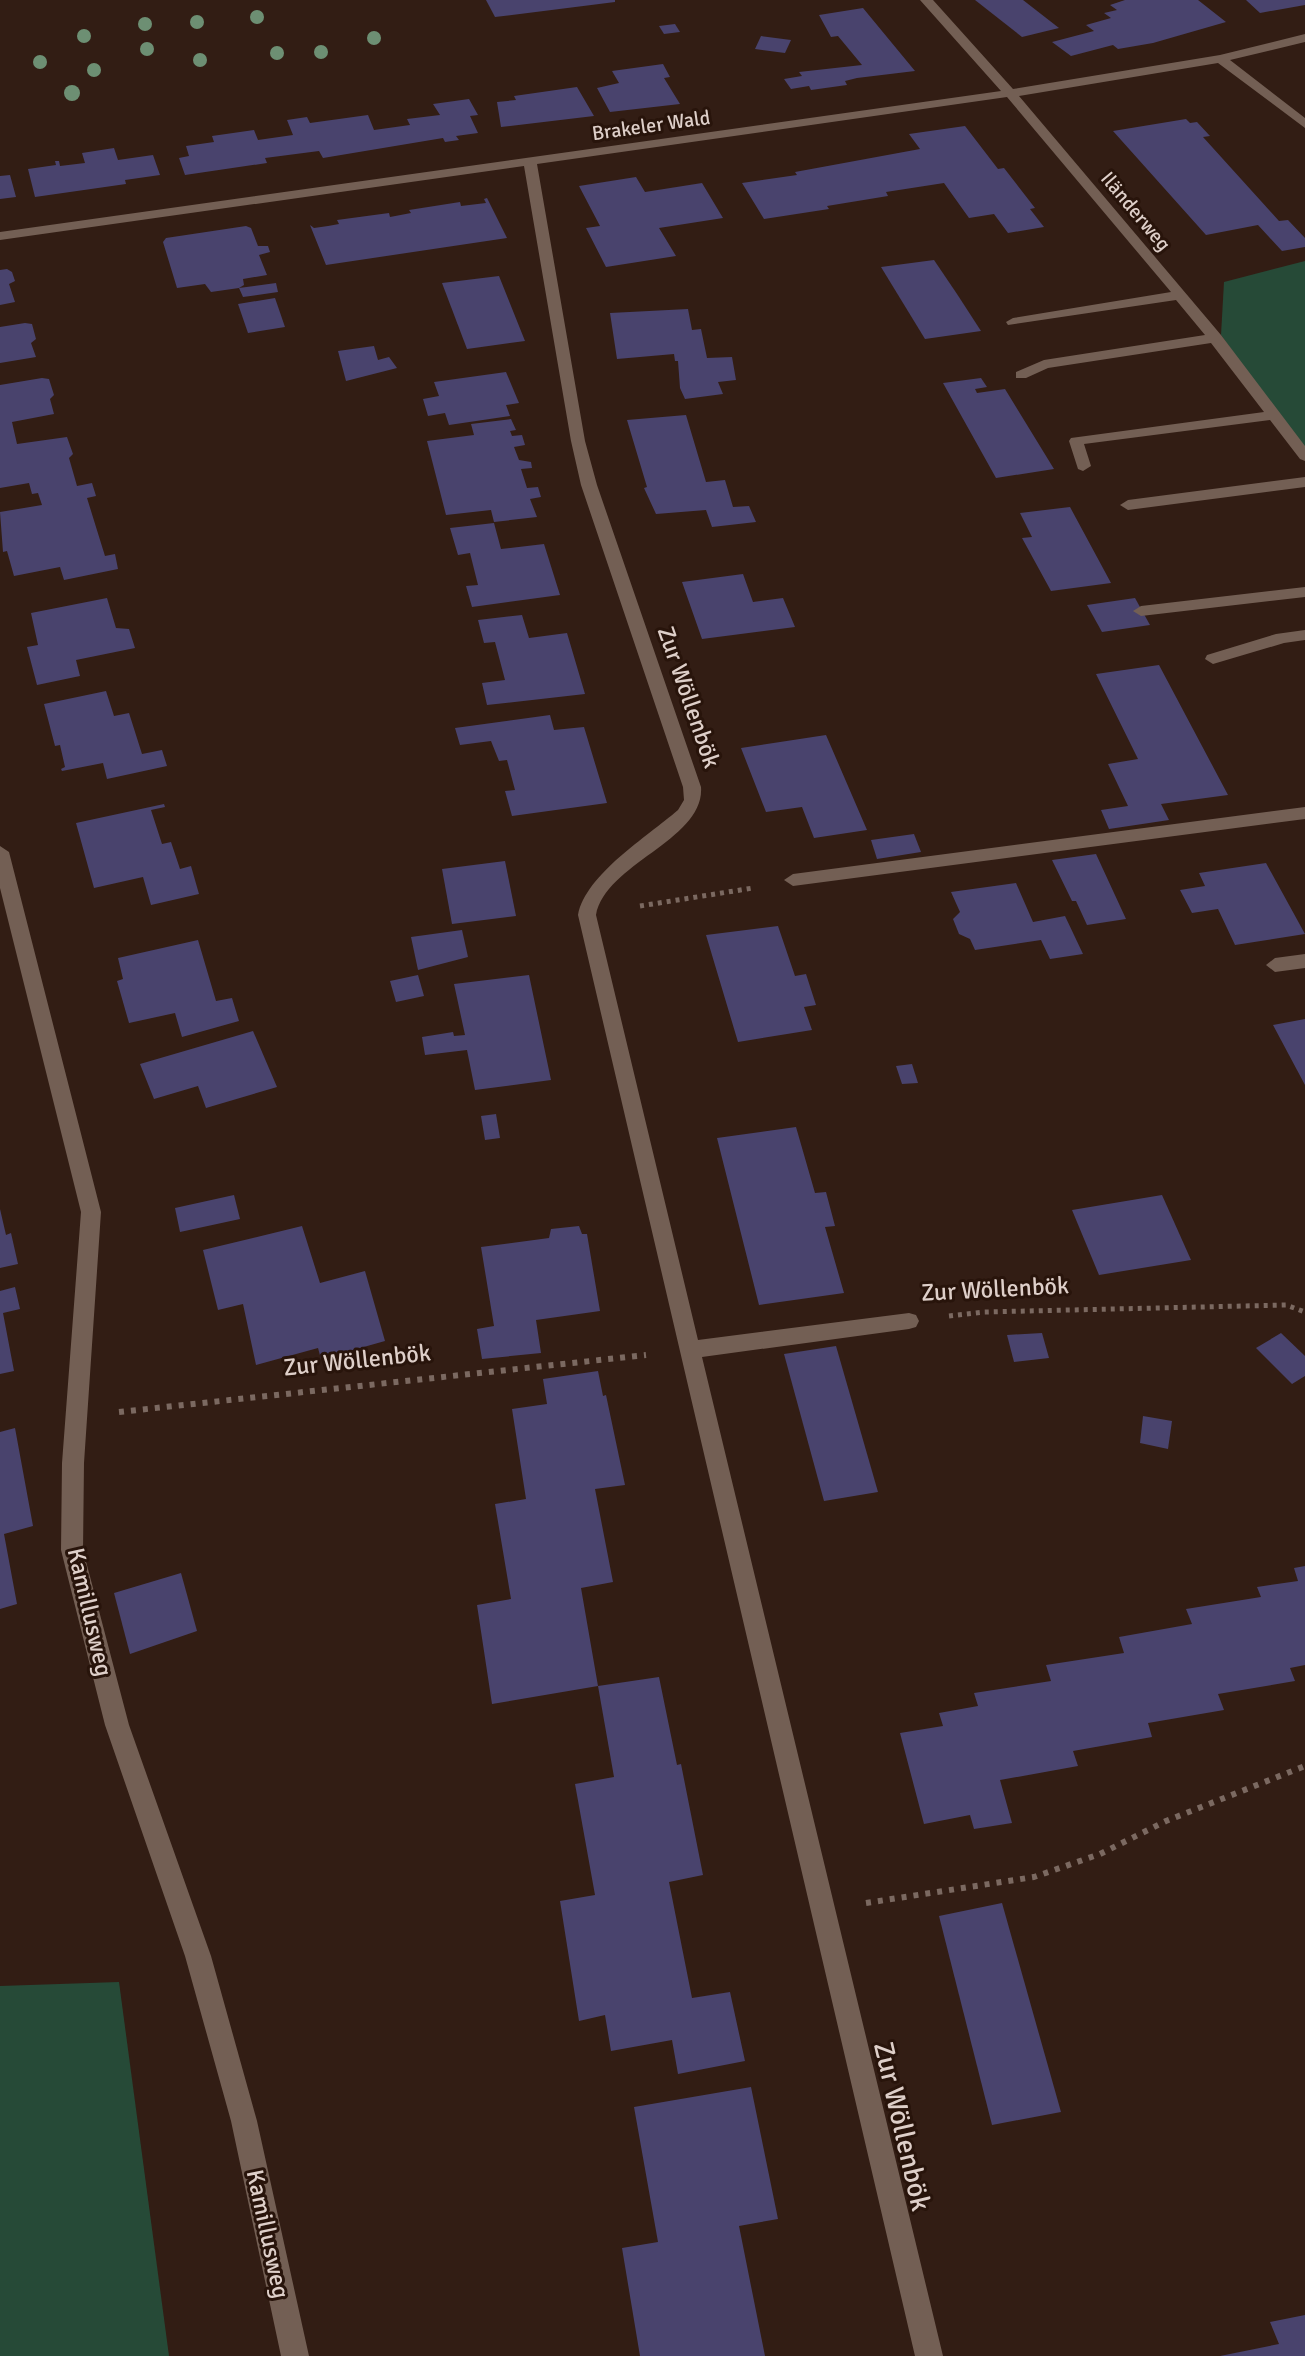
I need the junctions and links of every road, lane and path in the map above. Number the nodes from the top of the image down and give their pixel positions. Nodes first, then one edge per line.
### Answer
1 (926, 0) edge
2 (1305, 38) edge
3 (1220, 59) junction
4 (1011, 93) junction
5 (1305, 124) edge
6 (530, 162) junction
7 (0, 236) edge
8 (1180, 295) junction
9 (1013, 322) dead end
10 (1216, 338) junction
11 (1021, 375) dead end
12 (1274, 415) junction
13 (1305, 456) edge
14 (1083, 466) dead end
15 (1305, 482) edge
16 (1128, 505) dead end
17 (1305, 592) edge
18 (1141, 611) dead end
19 (1305, 635) edge
20 (1213, 659) dead end
21 (1305, 813) edge
22 (0, 852) edge
23 (793, 880) joint
24 (587, 915) junction
25 (1305, 961) edge
26 (1275, 965) dead end
27 (1305, 1312) edge
28 (909, 1321) joint
29 (689, 1350) junction
30 (78, 1417) junction
31 (1305, 1766) edge
32 (824, 1909) junction
33 (295, 2356) edge
34 (929, 2356) edge

1 - 4 street, Iländerweg
2 - 3 street, Brakeler Wald
3 - 4 street, Brakeler Wald
3 - 5 street
4 - 6 street, Brakeler Wald
4 - 8 street, Iländerweg
6 - 7 street, Brakeler Wald
6 - 24 street, Zur Wöllenbök
8 - 9 street
8 - 10 street, Iländerweg
10 - 11 street
10 - 12 street, Iländerweg
12 - 13 street, Iländerweg
12 - 14 street
15 - 16 street
17 - 18 street
19 - 20 street
21 - 23 street
22 - 30 street, Kamillusweg
23 - 24 path
24 - 29 street, Zur Wöllenbök
25 - 26 street
27 - 28 path, Zur Wöllenbök
28 - 29 street, Zur Wöllenbök
29 - 30 path, Zur Wöllenbök
29 - 32 street, Zur Wöllenbök
30 - 33 street, Kamillusweg
31 - 32 path
32 - 34 street, Zur Wöllenbök

